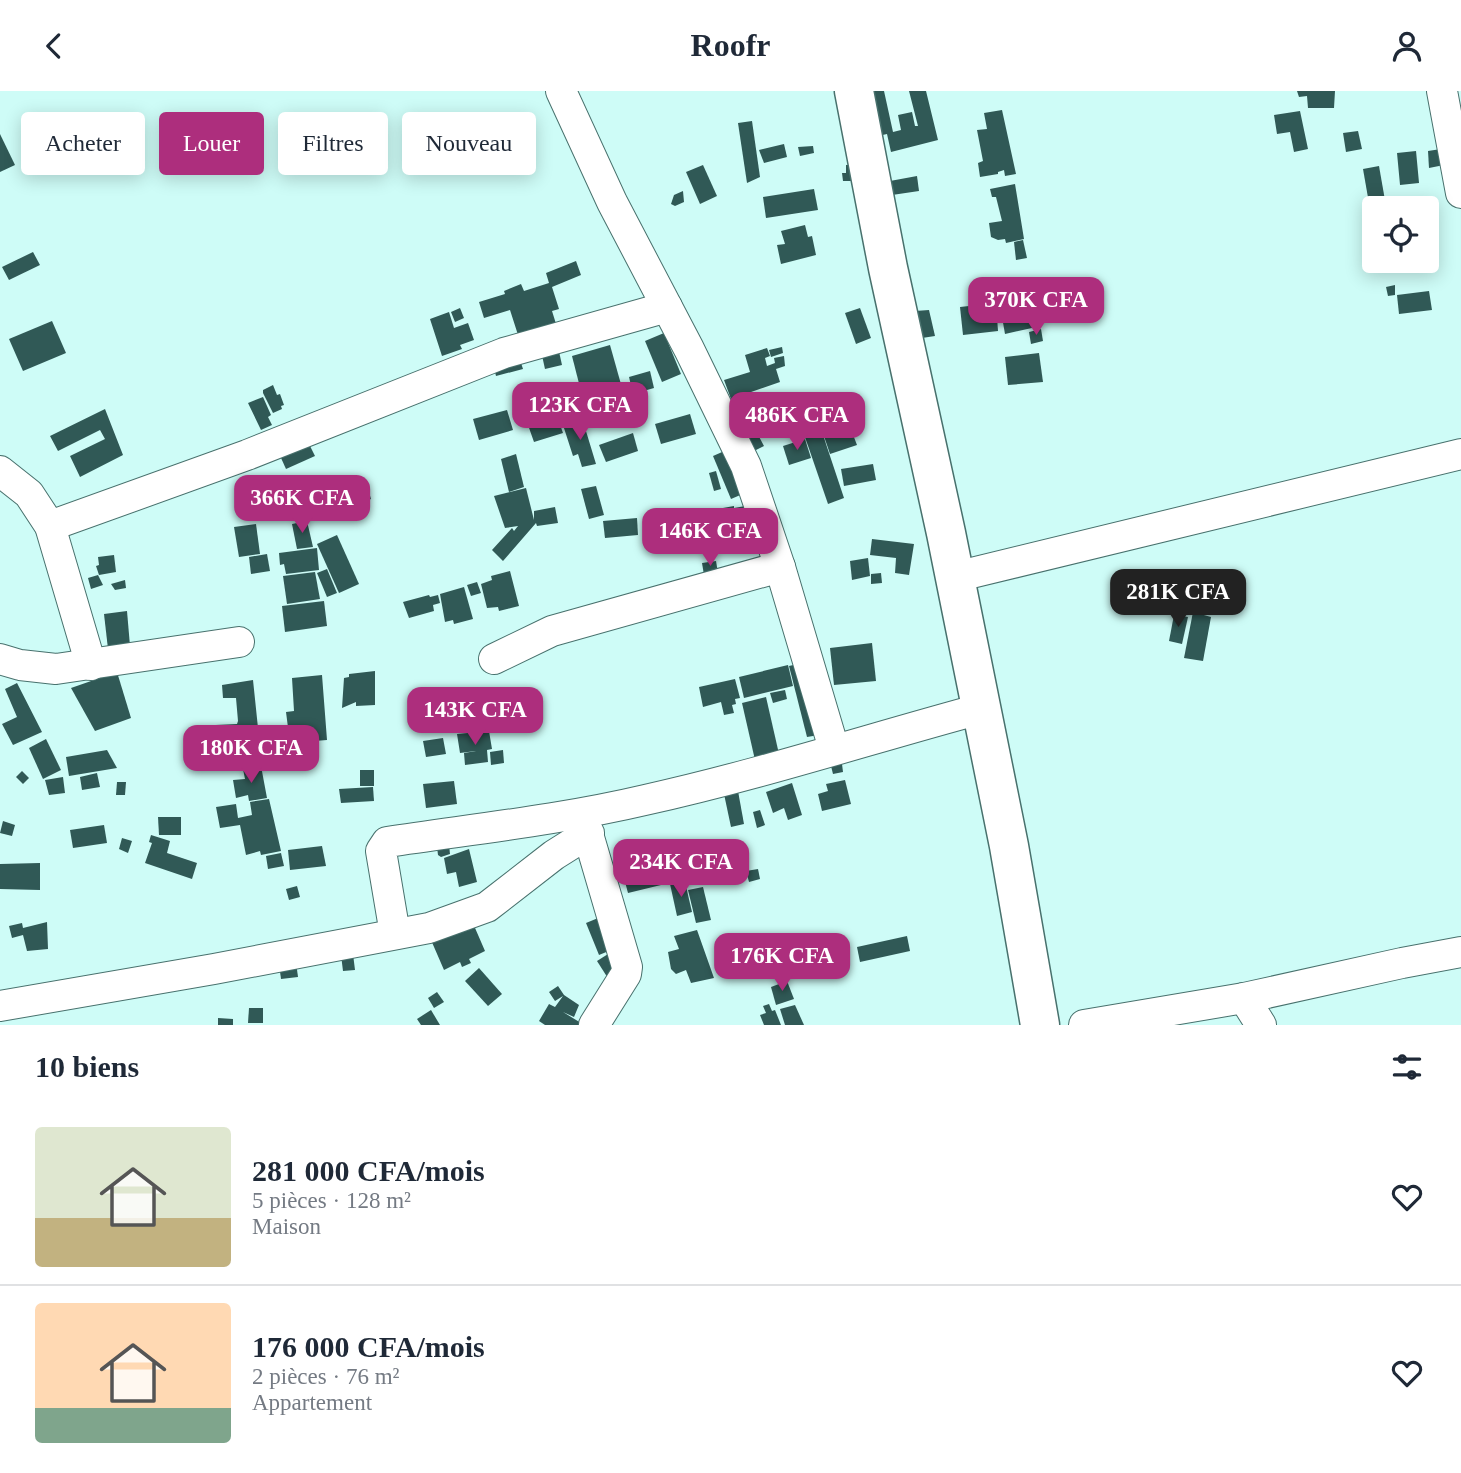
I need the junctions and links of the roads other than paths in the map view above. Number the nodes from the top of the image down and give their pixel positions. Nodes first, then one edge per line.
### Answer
1 (561, 91) edge
2 (854, 91) edge
3 (1442, 91) edge
4 (1461, 193) edge
5 (667, 307) junction
6 (1461, 454) edge
7 (0, 471) edge
8 (50, 526) junction
9 (780, 567) junction
10 (955, 577) junction
11 (239, 642) dead end
12 (0, 659) edge
13 (494, 659) dead end
14 (91, 665) junction
15 (980, 709) junction
16 (834, 749) junction
17 (586, 823) junction
18 (395, 934) junction
19 (1461, 952) edge
20 (1244, 997) junction
21 (0, 1006) edge
22 (594, 1025) edge
23 (1040, 1025) edge
24 (1084, 1025) edge
25 (1261, 1025) edge

1 - 5 street
2 - 10 street
3 - 4 street
5 - 8 street
5 - 9 street
6 - 10 street
7 - 8 street
8 - 14 street
9 - 13 street
9 - 16 street
10 - 15 street
11 - 14 street
12 - 14 street
15 - 16 street
15 - 23 street
16 - 17 street
17 - 18 street
17 - 18 street
17 - 22 street
18 - 21 street
19 - 20 street
20 - 24 street
20 - 25 street

